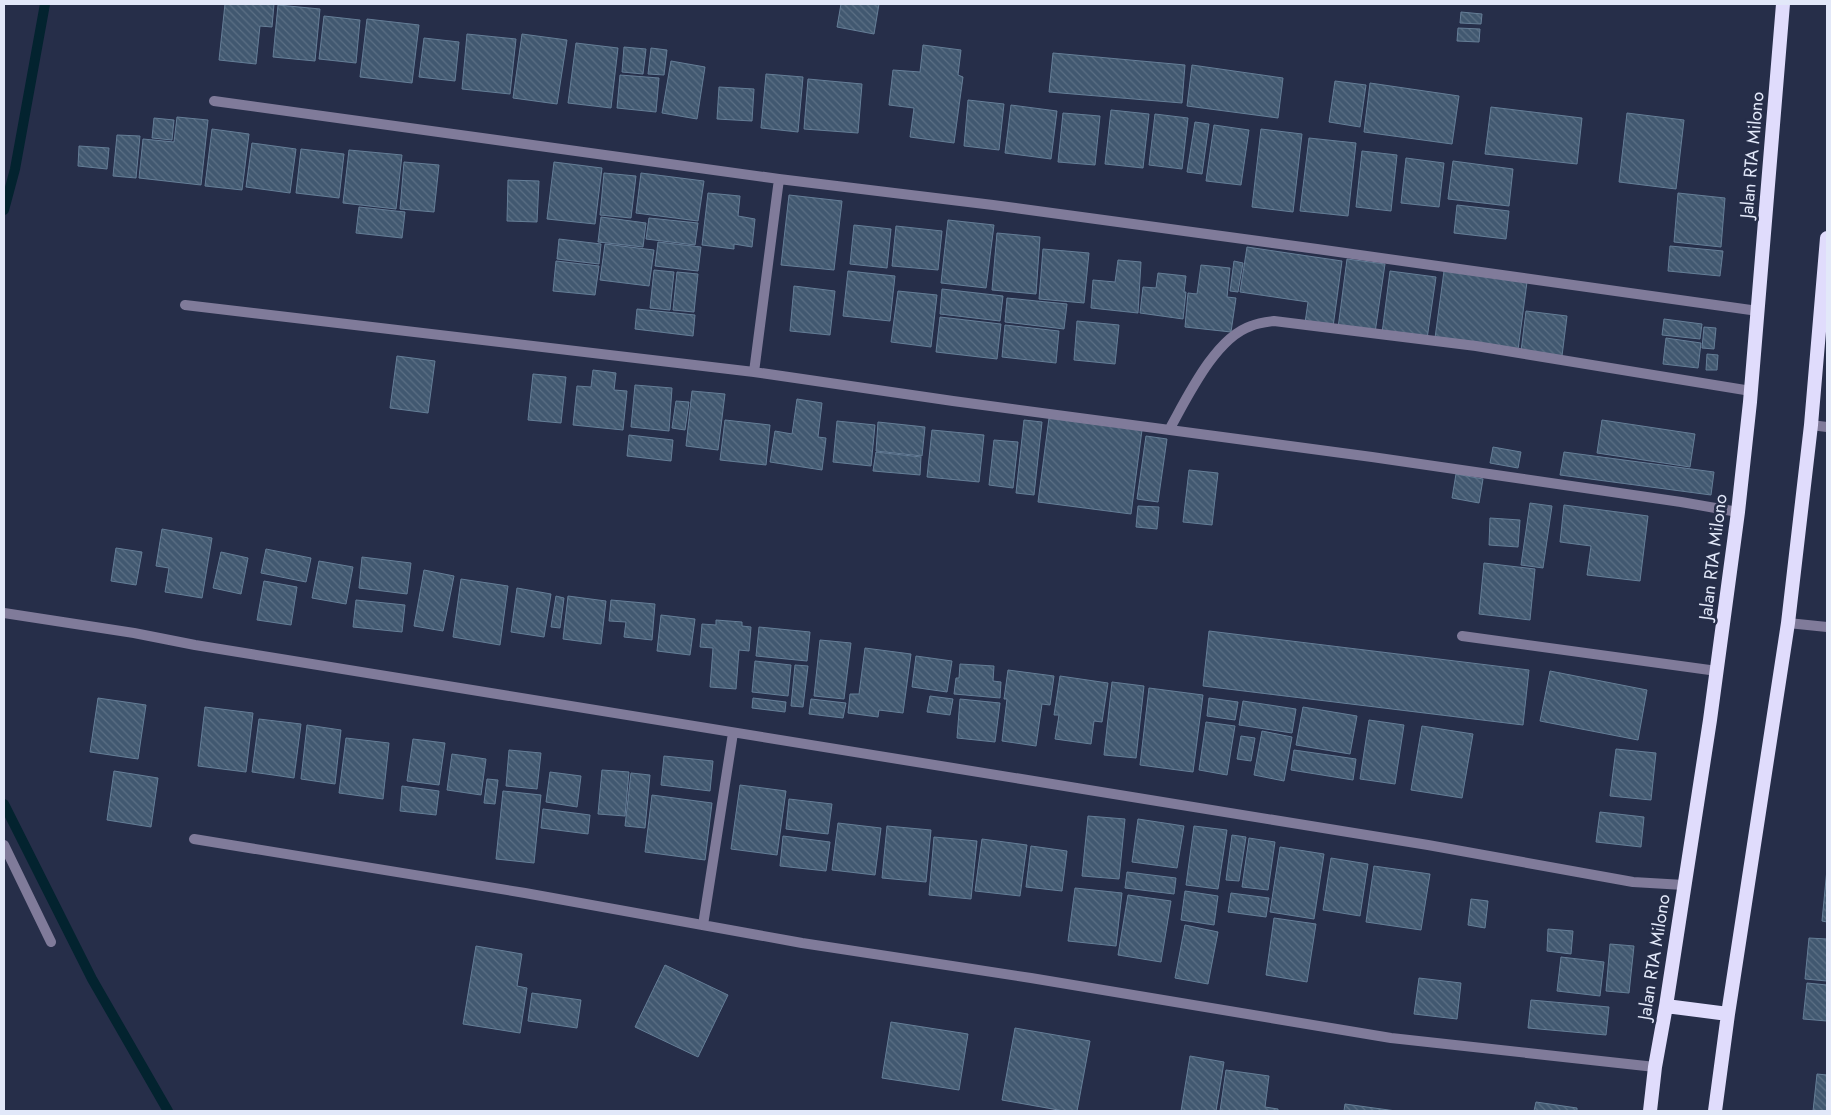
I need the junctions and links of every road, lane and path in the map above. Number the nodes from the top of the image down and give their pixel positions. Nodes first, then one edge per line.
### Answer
1 (1783, 4) edge
2 (214, 101) dead end
3 (780, 179) junction
4 (1827, 238) edge
5 (185, 305) dead end
6 (1758, 311) junction
7 (754, 372) junction
8 (1751, 391) junction
9 (1811, 425) junction
10 (1827, 427) edge
11 (1169, 430) junction
12 (1738, 512) junction
13 (4, 613) edge
14 (1788, 622) junction
15 (1827, 627) edge
16 (1462, 636) dead end
17 (1717, 671) junction
18 (733, 733) junction
19 (194, 839) dead end
20 (4, 845) edge
21 (1684, 885) junction
22 (703, 924) junction
23 (51, 942) dead end
24 (1666, 1006) junction
25 (1728, 1014) junction
26 (1655, 1067) junction
27 (1650, 1111) edge
28 (1715, 1111) edge

1 - 6 highway, Jalan RTA Milono
2 - 3 street
3 - 6 street
3 - 7 street
4 - 9 highway
5 - 7 street
6 - 8 highway, Jalan RTA Milono
7 - 11 street
8 - 11 street
8 - 12 highway, Jalan RTA Milono
9 - 10 street
9 - 14 highway
11 - 12 street
12 - 17 highway, Jalan RTA Milono
13 - 18 street
14 - 15 street
14 - 25 highway
16 - 17 street
17 - 21 highway, Jalan RTA Milono
18 - 21 street
18 - 22 street
19 - 22 street
20 - 23 street
21 - 24 highway, Jalan RTA Milono
22 - 26 street
24 - 25 highway
24 - 26 highway, Jalan RTA Milono
25 - 28 highway
26 - 27 highway, Jalan RTA Milono

